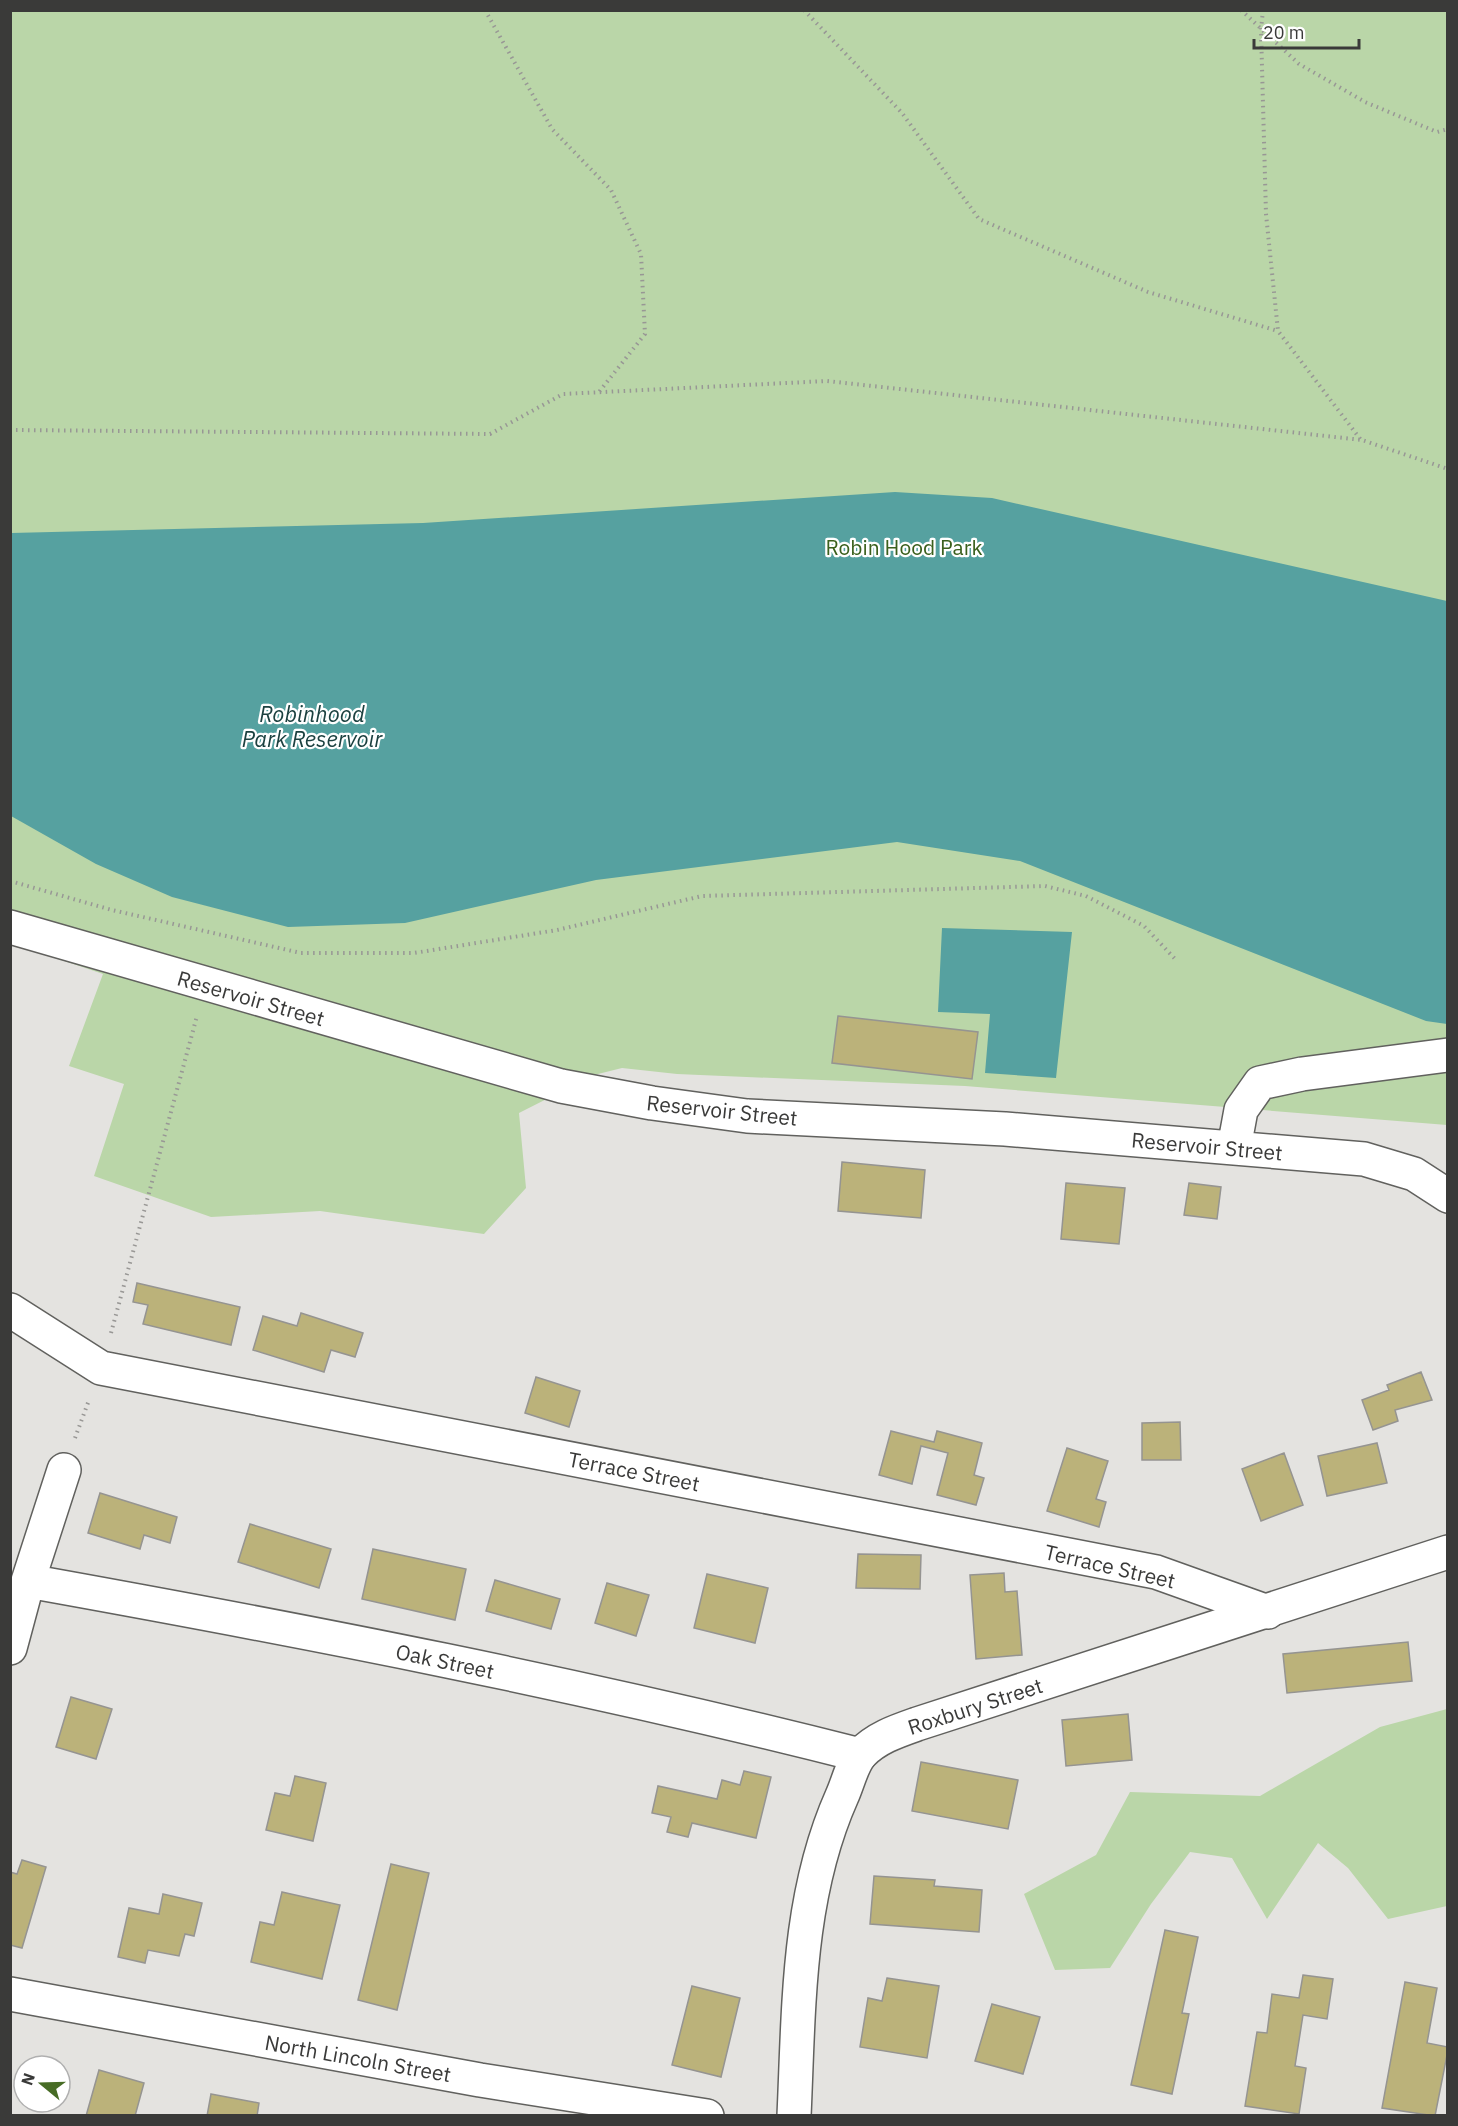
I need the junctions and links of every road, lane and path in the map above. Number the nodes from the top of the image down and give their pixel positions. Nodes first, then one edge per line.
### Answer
1 (485, 10) edge
2 (804, 10) edge
3 (1241, 10) edge
4 (1263, 10) edge
5 (1261, 30) junction
6 (1448, 129) edge
7 (1278, 331) junction
8 (599, 392) junction
9 (10, 429) edge
10 (1362, 440) junction
11 (1448, 469) edge
12 (10, 881) edge
13 (10, 927) edge
14 (1177, 961) dead end
15 (205, 985) junction
16 (1448, 1055) edge
17 (1234, 1148) junction
18 (1448, 1196) edge
19 (10, 1310) edge
20 (101, 1368) junction
21 (64, 1470) joint
22 (1448, 1552) edge
23 (28, 1581) junction
24 (1268, 1612) junction
25 (10, 1648) edge
26 (860, 1755) junction
27 (10, 1994) edge
28 (707, 2115) edge
29 (794, 2115) edge

1 - 8 path
2 - 7 path
3 - 5 path
4 - 5 path
5 - 6 path
5 - 7 path
7 - 10 path
8 - 9 path
8 - 10 path
10 - 11 path
12 - 14 path
13 - 15 street, Reservoir Street
15 - 17 street, Reservoir Street
15 - 20 path
16 - 17 street
17 - 18 street, Reservoir Street
19 - 20 street, Terrace Street
20 - 21 path
20 - 24 street, Terrace Street
21 - 23 street
22 - 24 street, Roxbury Street
23 - 25 street
23 - 26 street, Oak Street
24 - 26 street, Roxbury Street
26 - 29 street, Roxbury Street
27 - 28 street, North Lincoln Street

